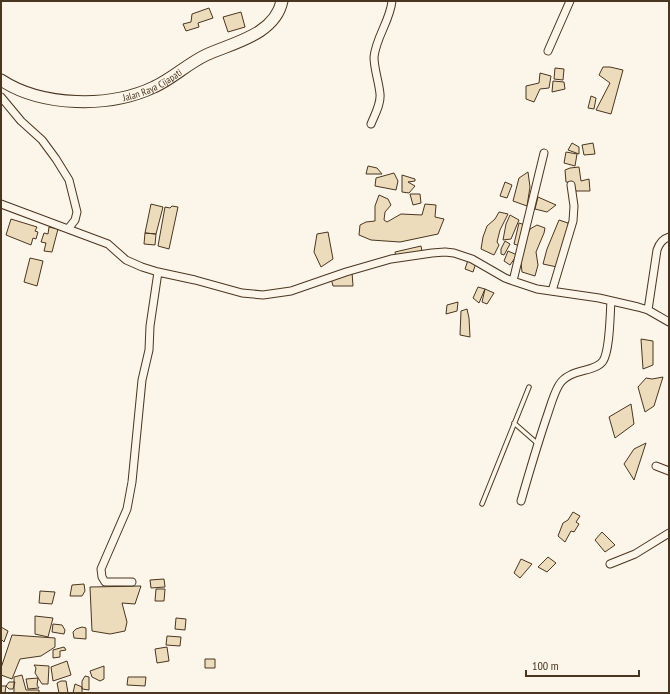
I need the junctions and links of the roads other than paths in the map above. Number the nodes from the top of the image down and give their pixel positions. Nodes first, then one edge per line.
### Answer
1 (282, 1) edge
2 (392, 1) edge
3 (570, 1) edge
4 (548, 51) dead end
5 (1, 80) edge
6 (1, 97) edge
7 (371, 124) dead end
8 (544, 153) dead end
9 (571, 185) dead end
10 (1, 204) edge
11 (68, 229) junction
12 (669, 237) edge
13 (158, 272) junction
14 (513, 281) junction
15 (552, 291) junction
16 (611, 301) junction
17 (648, 310) junction
18 (669, 322) edge
19 (529, 387) dead end
20 (514, 423) junction
21 (538, 444) junction
22 (656, 466) dead end
23 (669, 471) edge
24 (521, 500) dead end
25 (482, 504) dead end
26 (669, 533) edge
27 (610, 564) dead end
28 (132, 582) dead end

1 - 5 main road, Jalan Raya Cijapati
2 - 7 street
3 - 4 street
6 - 11 street
8 - 14 street
9 - 15 street
10 - 11 street
11 - 13 street
12 - 17 street
13 - 14 street
13 - 28 street
14 - 15 street
15 - 16 street
16 - 17 street
16 - 21 street
17 - 18 street
19 - 20 lane
20 - 21 lane
20 - 25 lane
21 - 24 street
22 - 23 street
26 - 27 street

